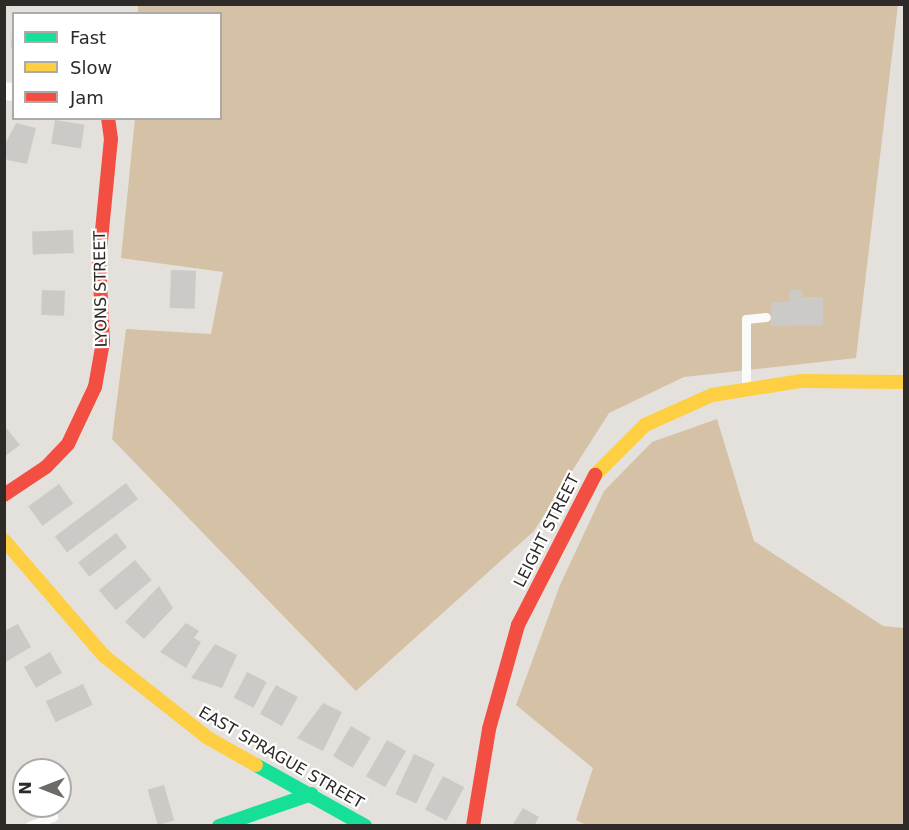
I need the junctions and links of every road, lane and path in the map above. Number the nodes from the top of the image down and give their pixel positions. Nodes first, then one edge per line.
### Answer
1 (108, 120) edge
2 (766, 317) dead end
3 (904, 382) edge
4 (746, 389) junction
5 (4, 495) edge
6 (4, 540) edge
7 (312, 794) junction
8 (50, 818) edge
9 (29, 825) edge
10 (219, 825) edge
11 (365, 825) edge
12 (473, 825) edge

1 - 5 street, LYONS STREET
2 - 4 lane
3 - 4 street, LEIGHT STREET
4 - 12 street, LEIGHT STREET
6 - 7 street, EAST SPRAGUE STREET
7 - 10 street
7 - 11 street, EAST SPRAGUE STREET
8 - 9 lane

